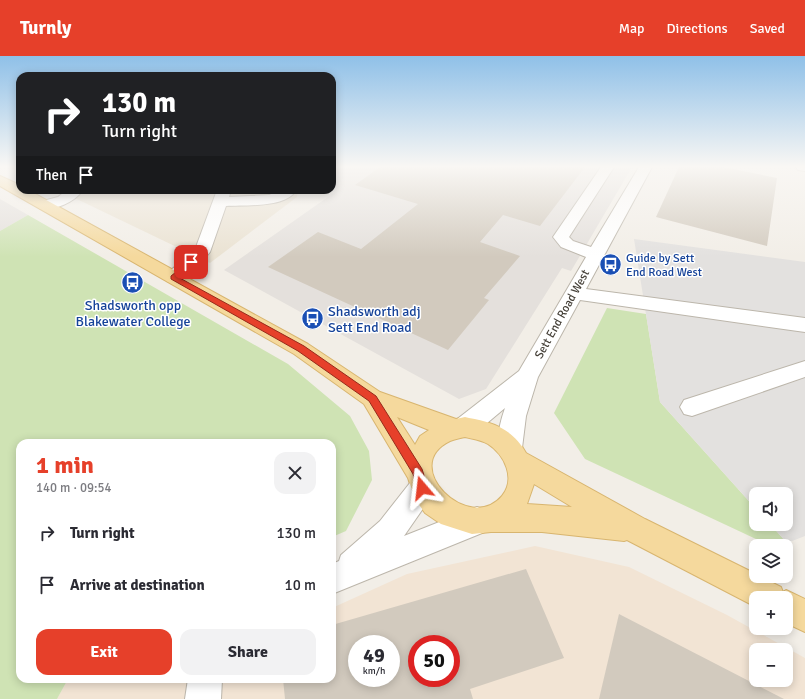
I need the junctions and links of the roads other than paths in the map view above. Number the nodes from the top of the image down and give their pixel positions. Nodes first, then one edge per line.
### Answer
1 (30, 197) edge
2 (67, 197) edge
3 (222, 197) edge
4 (260, 197) edge
5 (277, 197) edge
6 (587, 197) edge
7 (628, 197) edge
8 (44, 206) junction
9 (596, 255) junction
10 (173, 277) junction
11 (574, 293) junction
12 (805, 325) edge
13 (805, 369) edge
14 (527, 377) junction
15 (372, 398) junction
16 (692, 407) dead end
17 (459, 428) junction
18 (514, 455) junction
19 (420, 480) junction
20 (483, 520) junction
21 (635, 529) junction
22 (336, 578) edge
23 (756, 591) edge
24 (793, 610) edge
25 (805, 616) edge
26 (205, 683) edge
27 (203, 699) edge

1 - 8 main road
2 - 8 street
3 - 10 street
4 - 5 street
6 - 9 street
7 - 9 street, Sett End Road West
8 - 10 main road
9 - 11 street, Sett End Road West
10 - 15 main road
11 - 12 street
11 - 14 street, Sett End Road West
13 - 16 street
14 - 17 street, Sett End Road West
14 - 18 street, Sett End Road West
15 - 17 main road
15 - 19 main road
17 - 18 main road
17 - 19 main road
18 - 20 main road
18 - 21 main road
19 - 20 main road
19 - 22 street
20 - 21 main road
20 - 22 street
21 - 23 main road
24 - 25 main road
26 - 27 street

